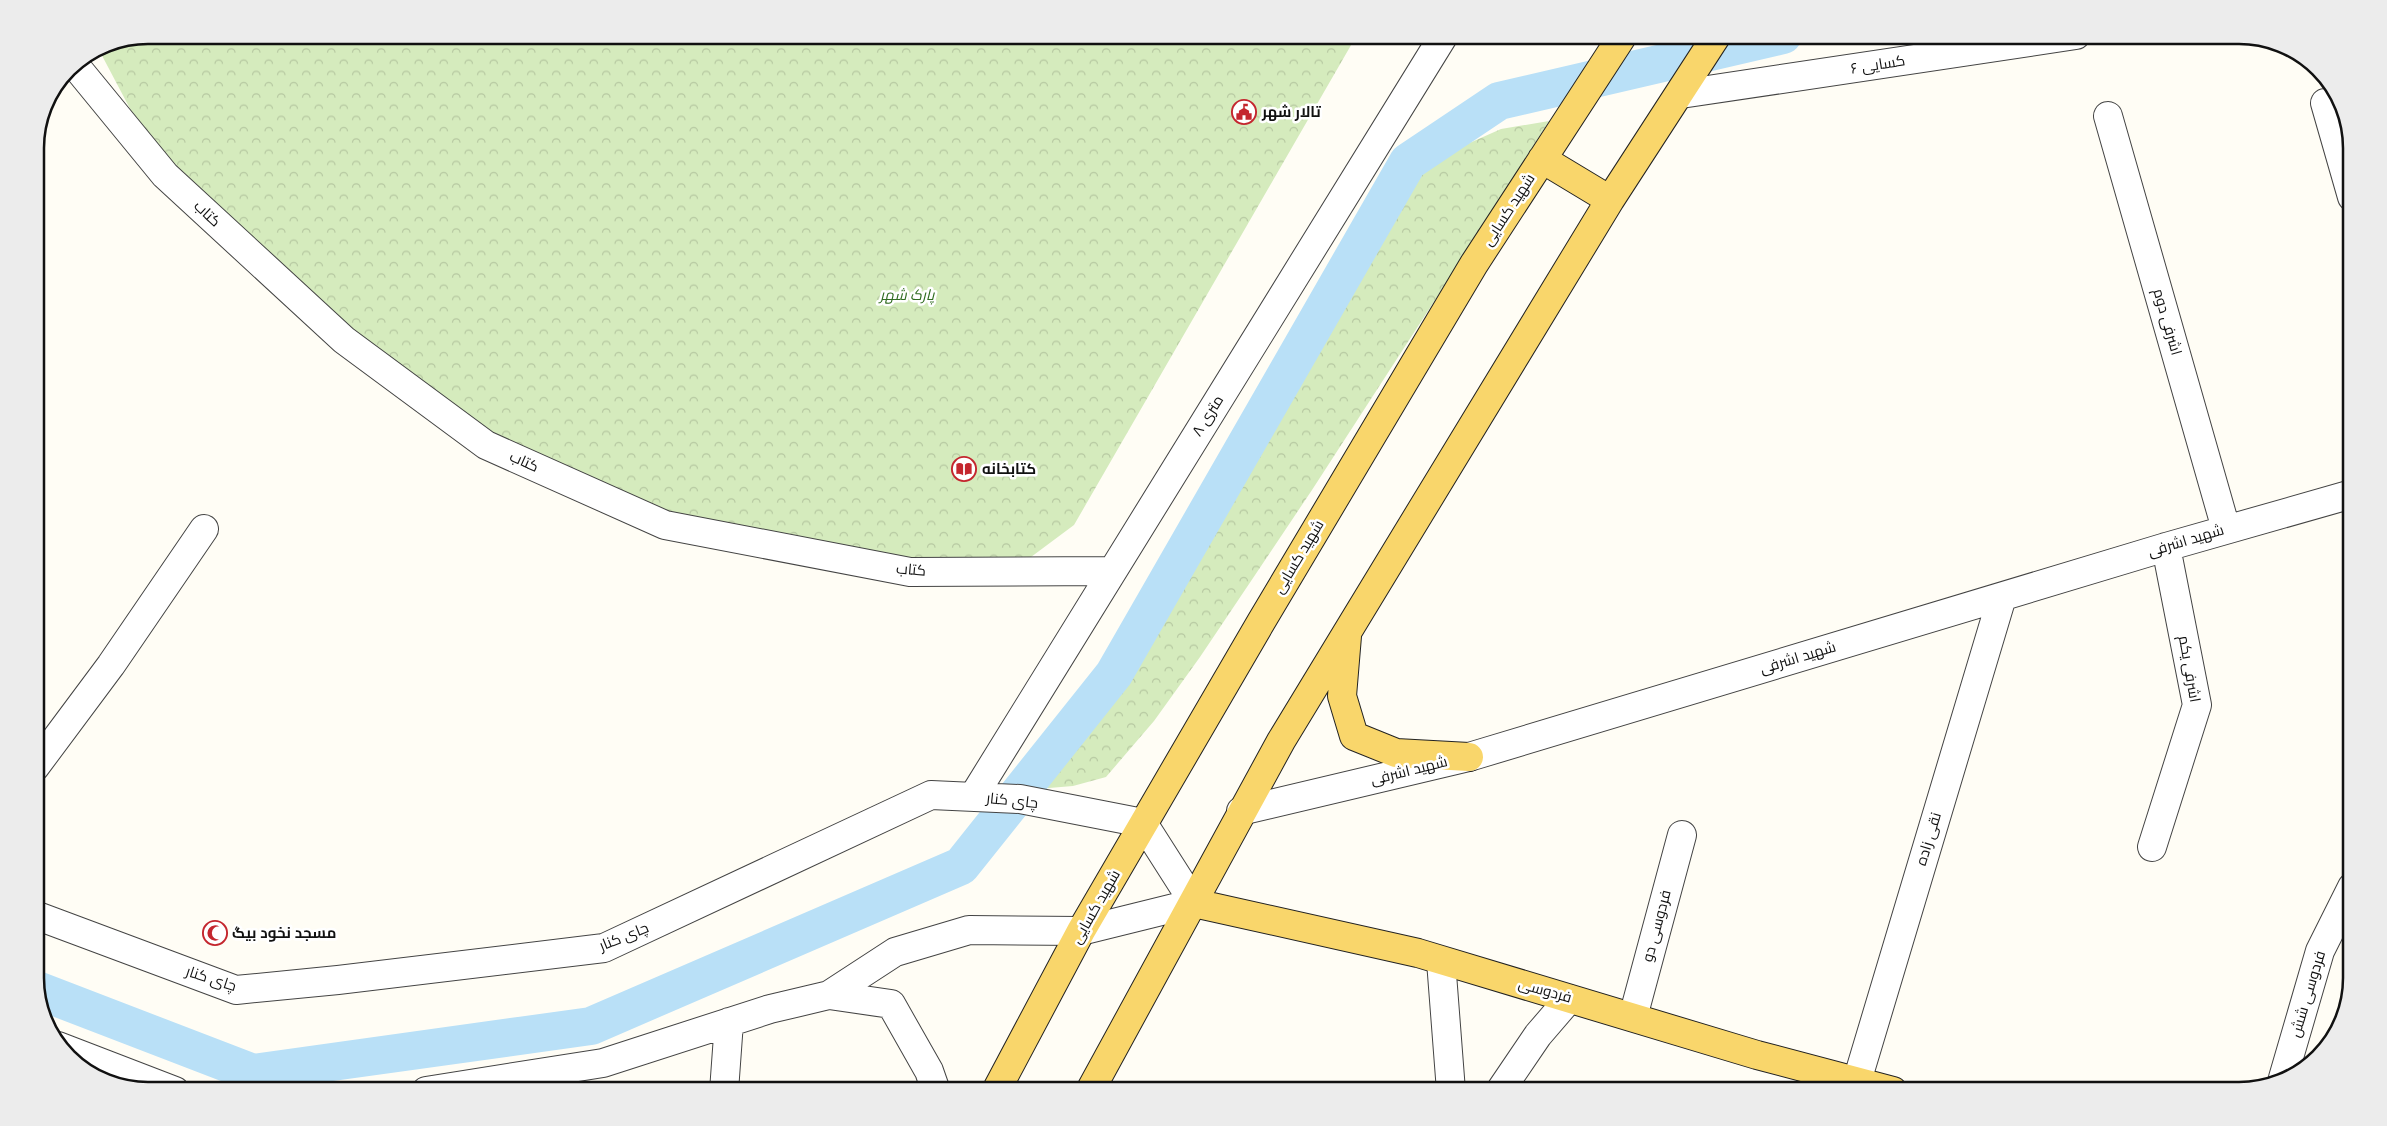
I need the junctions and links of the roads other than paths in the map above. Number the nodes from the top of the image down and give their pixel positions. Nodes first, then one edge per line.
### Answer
1 (1438, 44) edge
2 (1617, 44) edge
3 (1712, 44) edge
4 (2016, 44) edge
5 (79, 70) edge
6 (1681, 94) junction
7 (2325, 103) dead end
8 (2108, 116) dead end
9 (1542, 159) junction
10 (2343, 166) edge
11 (1610, 200) junction
12 (2343, 496) edge
13 (204, 529) dead end
14 (2226, 529) junction
15 (2166, 547) junction
16 (1112, 571) junction
17 (2002, 597) junction
18 (1347, 630) junction
19 (44, 755) edge
20 (1469, 757) junction
21 (973, 797) junction
22 (1241, 811) junction
23 (1143, 823) junction
24 (1682, 835) dead end
25 (2152, 847) dead end
26 (1194, 903) junction
27 (2343, 905) edge
28 (44, 918) edge
29 (1081, 931) junction
30 (1441, 961) junction
31 (829, 995) junction
32 (1569, 999) junction
33 (1633, 1017) junction
34 (729, 1022) junction
35 (77, 1054) edge
36 (2285, 1072) edge
37 (136, 1081) edge
38 (1857, 1081) junction
39 (483, 1082) edge
40 (725, 1082) edge
41 (933, 1082) edge
42 (1001, 1082) edge
43 (1095, 1082) edge
44 (1450, 1082) edge
45 (1506, 1082) edge
46 (1861, 1082) edge

1 - 16 street, ۸ متری
2 - 9 main road, شهید کسایی
3 - 6 main road
4 - 6 street, کسایی ۶
5 - 16 street, کتاب
6 - 11 main road
7 - 10 street
8 - 14 street, اشرفی دوم
9 - 11 main road
9 - 23 main road, شهید کسایی
11 - 18 main road
12 - 14 street, شهید اشرفی
13 - 19 street
14 - 15 street, شهید اشرفی
15 - 17 street, شهید اشرفی
15 - 25 street, اشرفی یکم
16 - 21 street, ۸ متری
17 - 20 street, شهید اشرفی
17 - 38 street, نقی زاده
18 - 20 main road
18 - 22 main road
20 - 22 street, شهید اشرفی
21 - 23 street, چای کنار
21 - 28 street, چای کنار
22 - 26 main road
23 - 26 street
23 - 29 main road, شهید کسایی
24 - 33 street, فردوسی دو
26 - 29 street
26 - 30 main road, فردوسی
26 - 43 main road
27 - 36 street, فردوسی شش
29 - 31 street
29 - 42 main road, شهید کسایی
30 - 32 main road, فردوسی
30 - 44 street
31 - 34 street
31 - 41 street
32 - 33 main road, فردوسی
32 - 45 street
33 - 38 main road, فردوسی
34 - 39 street
34 - 40 street
35 - 37 street
38 - 46 main road, فردوسی

